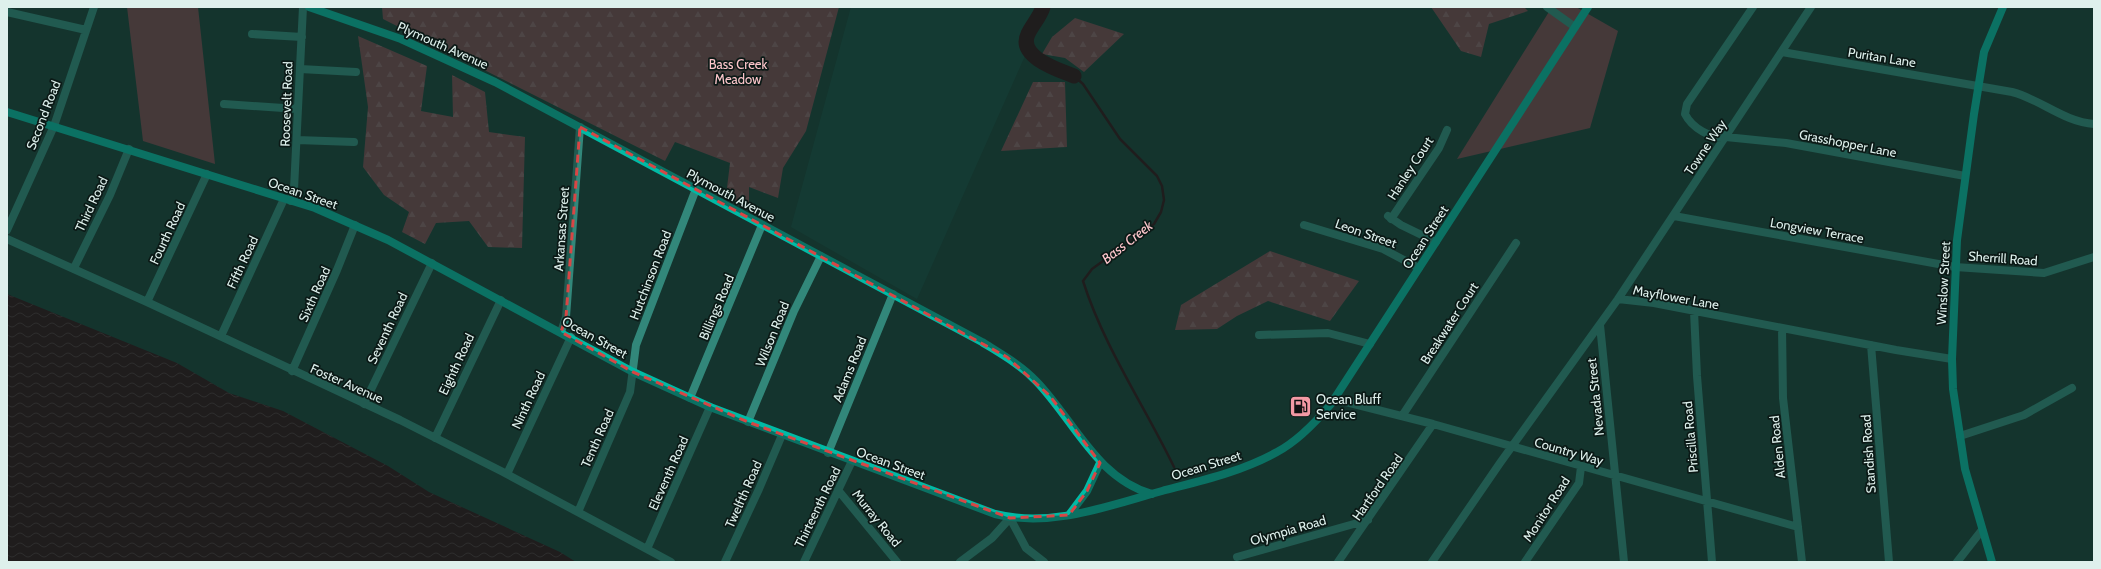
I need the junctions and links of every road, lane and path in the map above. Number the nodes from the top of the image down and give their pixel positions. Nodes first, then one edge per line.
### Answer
1 (94, 7) edge
2 (303, 7) edge
3 (310, 7) edge
4 (1547, 7) edge
5 (1588, 7) edge
6 (1753, 7) edge
7 (1812, 7) edge
8 (2003, 7) edge
9 (324, 10) edge
10 (7, 12) edge
11 (1575, 27) junction
12 (86, 30) junction
13 (252, 34) dead end
14 (302, 37) junction
15 (1782, 52) junction
16 (300, 69) junction
17 (356, 72) dead end
18 (1979, 84) junction
19 (224, 104) dead end
20 (298, 109) junction
21 (7, 112) edge
22 (2094, 124) edge
23 (54, 126) junction
24 (580, 127) junction
25 (1447, 130) dead end
26 (1726, 137) junction
27 (297, 140) junction
28 (354, 142) dead end
29 (129, 149) junction
30 (207, 174) junction
31 (1966, 176) junction
32 (696, 190) junction
33 (288, 200) junction
34 (1674, 216) junction
35 (355, 225) junction
36 (762, 225) junction
37 (1304, 225) dead end
38 (7, 230) edge
39 (7, 239) edge
40 (1436, 242) junction
41 (1516, 243) dead end
42 (822, 256) junction
43 (2094, 257) edge
44 (432, 263) junction
45 (1955, 267) junction
46 (74, 268) junction
47 (1419, 268) junction
48 (893, 294) junction
49 (1618, 299) junction
50 (501, 300) junction
51 (148, 302) junction
52 (1694, 311) junction
53 (1600, 325) junction
54 (1782, 328) junction
55 (561, 332) junction
56 (221, 336) junction
57 (1259, 336) dead end
58 (571, 337) junction
59 (1370, 344) junction
60 (1871, 345) junction
61 (1952, 358) junction
62 (292, 371) junction
63 (633, 372) junction
64 (2072, 388) dead end
65 (690, 398) junction
66 (1334, 399) junction
67 (364, 404) junction
68 (710, 407) junction
69 (1402, 416) junction
70 (748, 422) junction
71 (1433, 424) junction
72 (782, 435) junction
73 (1960, 436) junction
74 (435, 438) junction
75 (1512, 446) junction
76 (828, 453) junction
77 (852, 461) junction
78 (1100, 463) junction
79 (1581, 467) junction
80 (507, 474) junction
81 (1614, 476) junction
82 (838, 490) junction
83 (1152, 494) junction
84 (1708, 501) junction
85 (578, 512) junction
86 (1069, 515) junction
87 (1010, 518) junction
88 (1368, 520) junction
89 (1798, 527) junction
90 (1982, 530) junction
91 (647, 549) junction
92 (1237, 557) dead end
93 (1623, 561) edge
94 (671, 562) edge
95 (725, 562) edge
96 (804, 562) edge
97 (897, 562) edge
98 (960, 562) edge
99 (1044, 562) edge
100 (1338, 562) edge
101 (1432, 562) edge
102 (1525, 562) edge
103 (1712, 562) edge
104 (1802, 562) edge
105 (1889, 562) edge
106 (1957, 562) edge
107 (1992, 562) edge

1 - 12 street, Second Road
2 - 14 street, Roosevelt Road
3 - 9 main road, Plymouth Avenue
4 - 11 street
5 - 11 main road, Ocean Street
6 - 26 street, Grasshopper Lane
7 - 15 street, Towne Way
8 - 18 main road, Winslow Street
9 - 24 main road, Plymouth Avenue
10 - 12 street
11 - 40 main road, Ocean Street
12 - 23 street, Second Road
13 - 14 street
14 - 16 street, Roosevelt Road
15 - 18 street, Puritan Lane
15 - 26 street, Towne Way
16 - 17 street
16 - 20 street, Roosevelt Road
18 - 22 street, Puritan Lane
18 - 31 main road, Winslow Street
19 - 20 street
20 - 27 street, Roosevelt Road
21 - 23 main road, Ocean Street
23 - 29 main road, Ocean Street
23 - 38 street, Second Road
24 - 32 main road, Plymouth Avenue
24 - 55 street, Arkansas Street
25 - 40 street, Hanley Court
26 - 31 street, Grasshopper Lane
26 - 34 street, Towne Way
27 - 28 street
27 - 33 street, Roosevelt Road
29 - 30 main road, Ocean Street
29 - 46 street, Third Road
30 - 33 main road, Ocean Street
30 - 51 street, Fourth Road
31 - 45 main road, Winslow Street
32 - 36 main road, Plymouth Avenue
32 - 63 street, Hutchinson Road
33 - 35 main road, Ocean Street
33 - 56 street, Fifth Road
34 - 45 street, Longview Terrace
34 - 49 street, Towne Way
35 - 44 main road, Ocean Street
35 - 62 street, Sixth Road
36 - 42 main road, Plymouth Avenue
36 - 65 street, Billings Road
37 - 47 street, Leon Street
39 - 46 street, Foster Avenue
40 - 47 main road, Ocean Street
41 - 69 street, Breakwater Court
42 - 48 main road, Plymouth Avenue
42 - 70 street, Wilson Road
43 - 45 street, Sherrill Road
44 - 50 main road, Ocean Street
44 - 67 street, Seventh Road
45 - 61 main road, Winslow Street
46 - 51 street, Foster Avenue
47 - 59 main road, Ocean Street
48 - 76 street, Adams Road
48 - 78 main road, Plymouth Avenue
49 - 52 street, Mayflower Lane
49 - 53 street, Mayflower Lane
50 - 55 main road, Ocean Street
50 - 74 street, Eighth Road
51 - 56 street, Foster Avenue
52 - 54 street, Mayflower Lane
52 - 84 street, Priscilla Road
53 - 75 street, Mayflower Lane
53 - 81 street, Nevada Street
54 - 60 street, Mayflower Lane
54 - 89 street, Alden Road
55 - 58 main road, Ocean Street
56 - 62 street, Foster Avenue
57 - 59 street
58 - 63 main road, Ocean Street
58 - 80 street, Ninth Road
59 - 66 main road, Ocean Street
60 - 61 street, Mayflower Lane
60 - 105 street, Standish Road
61 - 73 main road, Winslow Street
62 - 67 street, Foster Avenue
63 - 65 main road, Ocean Street
63 - 85 street, Tenth Road
64 - 73 street
65 - 68 main road, Ocean Street
66 - 69 street, Country Way
66 - 83 main road, Ocean Street
67 - 74 street, Foster Avenue
68 - 70 main road, Ocean Street
68 - 91 street, Eleventh Road
69 - 71 street, Country Way
70 - 72 main road, Ocean Street
71 - 75 street, Country Way
71 - 88 street, Hartford Road
72 - 76 main road, Ocean Street
72 - 95 street, Twelfth Road
73 - 90 main road, Winslow Street
74 - 80 street, Foster Avenue
75 - 79 street, Country Way
75 - 101 street, Mayflower Lane
76 - 77 main road, Ocean Street
77 - 82 street, Thirteenth Road
77 - 87 main road, Ocean Street
78 - 83 main road, Plymouth Avenue
78 - 86 main road
79 - 81 street, Country Way
79 - 102 street, Monitor Road
80 - 85 street, Foster Avenue
81 - 84 street, Country Way
81 - 93 street, Nevada Street
82 - 96 street, Thirteenth Road
82 - 97 street, Murray Road
83 - 86 main road, Ocean Street
84 - 89 street, Country Way
84 - 103 street, Priscilla Road
85 - 91 street, Foster Avenue
86 - 87 main road, Ocean Street
87 - 98 street
87 - 99 street
88 - 92 street, Olympia Road
88 - 100 street, Hartford Road
89 - 104 street, Alden Road
90 - 106 street
90 - 107 main road, Winslow Street
91 - 94 street, Foster Avenue

